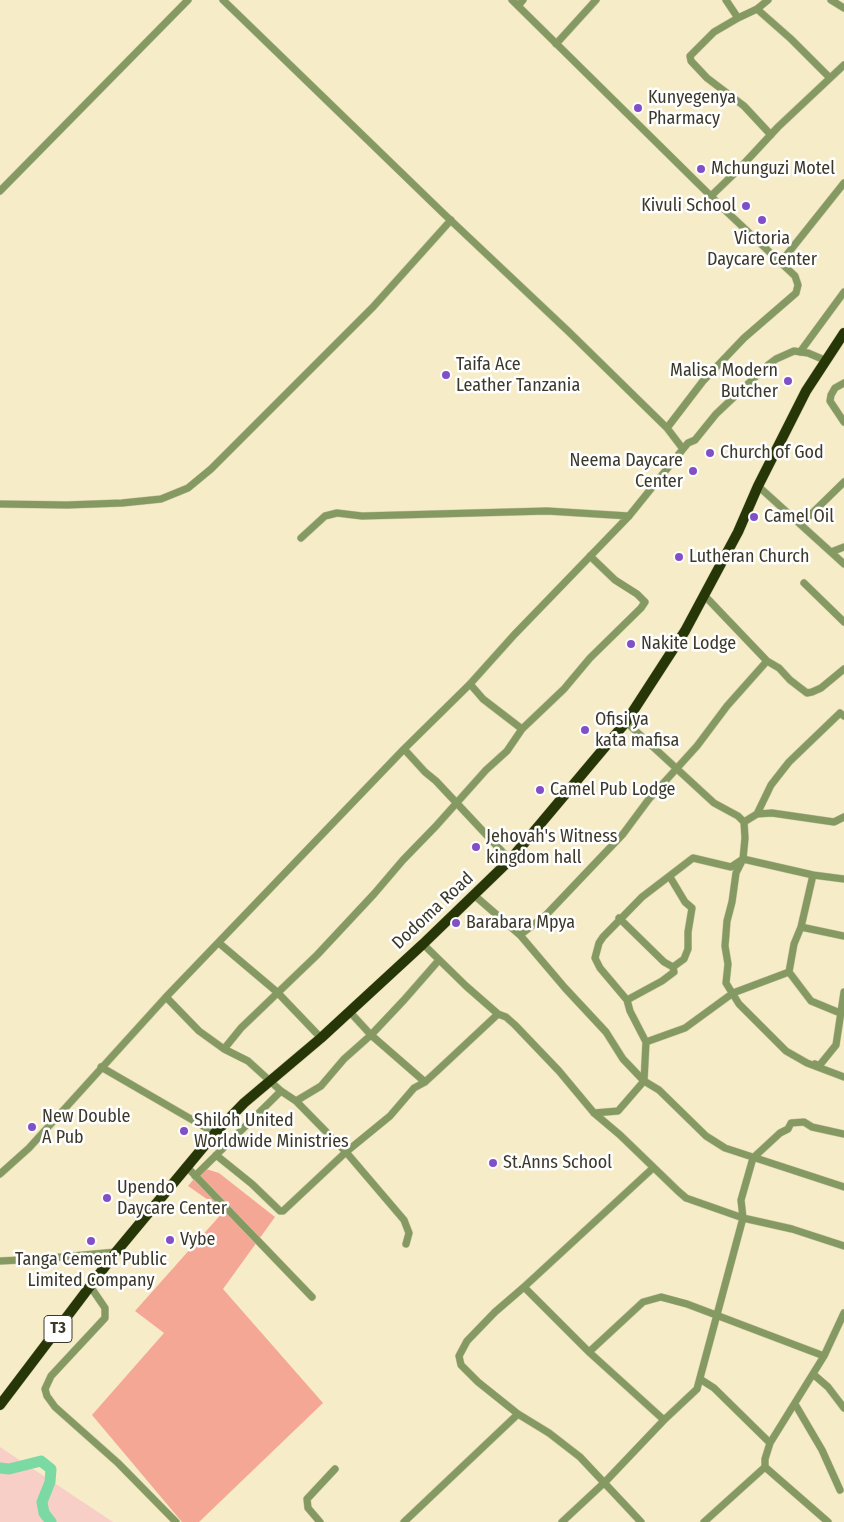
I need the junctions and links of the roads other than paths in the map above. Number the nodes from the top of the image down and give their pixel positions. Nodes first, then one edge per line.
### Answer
1 (176, 0) edge
2 (223, 0) edge
3 (512, 0) edge
4 (596, 0) edge
5 (726, 0) edge
6 (768, 0) edge
7 (831, 0) edge
8 (185, 3) edge
9 (520, 3) edge
10 (844, 8) edge
11 (757, 9) junction
12 (738, 18) junction
13 (556, 44) junction
14 (844, 65) edge
15 (830, 78) junction
16 (771, 135) junction
17 (844, 183) edge
18 (0, 191) edge
19 (710, 196) junction
20 (451, 220) junction
21 (781, 262) junction
22 (844, 292) edge
23 (844, 333) edge
24 (800, 352) junction
25 (827, 361) junction
26 (844, 383) edge
27 (844, 422) edge
28 (667, 428) junction
29 (683, 449) junction
30 (844, 482) edge
31 (758, 486) junction
32 (0, 504) edge
33 (629, 516) junction
34 (801, 524) junction
35 (301, 538) dead end
36 (844, 547) edge
37 (831, 552) junction
38 (590, 556) junction
39 (844, 564) edge
40 (804, 583) dead end
41 (704, 595) junction
42 (844, 622) edge
43 (767, 661) junction
44 (844, 669) edge
45 (470, 684) junction
46 (844, 716) edge
47 (626, 722) junction
48 (522, 729) junction
49 (404, 749) junction
50 (676, 768) junction
51 (456, 802) junction
52 (757, 814) junction
53 (844, 817) edge
54 (744, 822) junction
55 (834, 822) junction
56 (844, 823) edge
57 (743, 859) junction
58 (510, 860) junction
59 (813, 875) junction
60 (670, 877) junction
61 (844, 879) edge
62 (474, 895) junction
63 (620, 918) junction
64 (801, 927) junction
65 (520, 935) junction
66 (844, 936) edge
67 (219, 942) junction
68 (423, 944) junction
69 (439, 960) junction
70 (673, 967) junction
71 (789, 972) junction
72 (277, 992) junction
73 (844, 992) edge
74 (733, 993) junction
75 (166, 997) junction
76 (627, 1000) junction
77 (348, 1011) junction
78 (840, 1013) junction
79 (498, 1014) junction
80 (371, 1035) junction
81 (321, 1038) junction
82 (646, 1042) junction
83 (224, 1049) junction
84 (808, 1063) junction
85 (101, 1067) junction
86 (844, 1077) edge
87 (270, 1080) junction
88 (644, 1081) junction
89 (425, 1082) junction
90 (281, 1091) junction
91 (296, 1101) junction
92 (594, 1113) junction
93 (214, 1133) junction
94 (844, 1134) edge
95 (346, 1152) junction
96 (216, 1155) junction
97 (753, 1158) junction
98 (186, 1166) junction
99 (653, 1168) junction
100 (0, 1174) edge
101 (195, 1176) junction
102 (844, 1187) edge
103 (743, 1218) junction
104 (406, 1244) dead end
105 (844, 1246) edge
106 (116, 1252) junction
107 (0, 1261) edge
108 (90, 1286) junction
109 (524, 1287) junction
110 (312, 1297) dead end
111 (844, 1313) edge
112 (718, 1316) junction
113 (589, 1352) junction
114 (824, 1356) junction
115 (813, 1374) junction
116 (700, 1379) junction
117 (795, 1404) junction
118 (0, 1405) edge
119 (844, 1408) edge
120 (518, 1414) junction
121 (664, 1420) junction
122 (770, 1444) junction
123 (765, 1467) junction
124 (334, 1469) dead end
125 (605, 1482) junction
126 (840, 1490) dead end
127 (176, 1522) edge
128 (320, 1522) edge
129 (404, 1522) edge
130 (562, 1522) edge
131 (640, 1522) edge
132 (704, 1522) edge
133 (828, 1522) edge

1 - 8 street
2 - 20 street
3 - 9 street
4 - 13 street
5 - 12 street
6 - 11 street
7 - 10 street
8 - 18 street
9 - 13 street
11 - 12 street
11 - 15 street
12 - 16 street
13 - 19 street
14 - 15 street
15 - 16 street
16 - 19 street
17 - 21 street
19 - 21 street
20 - 28 street
20 - 32 street
21 - 28 street
22 - 24 street
23 - 25 highway, Dodoma Road / T3
24 - 25 street
24 - 29 street
25 - 31 highway, Dodoma Road / T3
26 - 27 street
28 - 29 street
29 - 33 street
30 - 34 street
31 - 34 street
31 - 41 highway, Dodoma Road / T3
33 - 35 street
33 - 38 street
34 - 37 street
36 - 37 street
37 - 39 street
38 - 45 street
38 - 48 street
40 - 42 street
41 - 43 street
41 - 47 highway, Dodoma Road / T3
43 - 44 street
43 - 50 street
45 - 48 street
45 - 49 street
46 - 52 street
47 - 50 street
47 - 58 highway, Dodoma Road / T3
48 - 51 street
49 - 51 street
49 - 67 street
50 - 54 street
50 - 65 street
51 - 58 street
51 - 72 street
52 - 54 street
52 - 55 street
53 - 55 street
54 - 57 street
55 - 56 street
57 - 59 street
57 - 60 street
57 - 74 street
58 - 62 highway, Dodoma Road / T3
59 - 61 street
59 - 64 street
60 - 63 street
60 - 70 street
62 - 65 street
62 - 68 highway, Dodoma Road / T3
63 - 70 street
63 - 76 street
64 - 66 street
64 - 71 street
65 - 88 street
67 - 72 street
67 - 75 street
68 - 69 street
68 - 77 highway, Dodoma Road / T3
69 - 79 street
69 - 80 street
70 - 76 street
71 - 74 street
71 - 78 street
72 - 81 street
72 - 83 street
73 - 78 street
74 - 82 street
74 - 84 street
75 - 83 street
75 - 85 street
76 - 82 street
77 - 80 street
77 - 81 highway, Dodoma Road / T3
78 - 84 street
79 - 89 street
79 - 92 street
80 - 89 street
80 - 91 street
81 - 87 highway, Dodoma Road / T3
82 - 88 street
83 - 87 street
84 - 86 street
85 - 93 street
85 - 100 street
87 - 90 street
87 - 93 highway, Dodoma Road / T3
88 - 92 street
88 - 97 street
89 - 95 street
90 - 91 street
90 - 96 street
91 - 95 street
92 - 99 street
93 - 98 highway, Dodoma Road / T3
94 - 97 street
95 - 96 street
95 - 104 street
96 - 101 street
97 - 102 street
97 - 103 street
98 - 101 street
98 - 106 highway, Dodoma Road / T3
99 - 103 street
99 - 109 street
101 - 110 street
103 - 105 street
103 - 112 street
106 - 107 street
106 - 108 highway, Dodoma Road / T3
108 - 118 highway, Dodoma Road / T3
108 - 127 street
109 - 113 street
109 - 120 street
111 - 114 street
112 - 113 street
112 - 114 street
112 - 116 street
113 - 121 street
114 - 115 street
115 - 117 street
115 - 119 street
116 - 121 street
116 - 122 street
117 - 122 street
117 - 126 street
120 - 125 street
120 - 129 street
121 - 125 street
122 - 123 street
123 - 132 street
123 - 133 street
124 - 128 street
125 - 130 street
125 - 131 street

